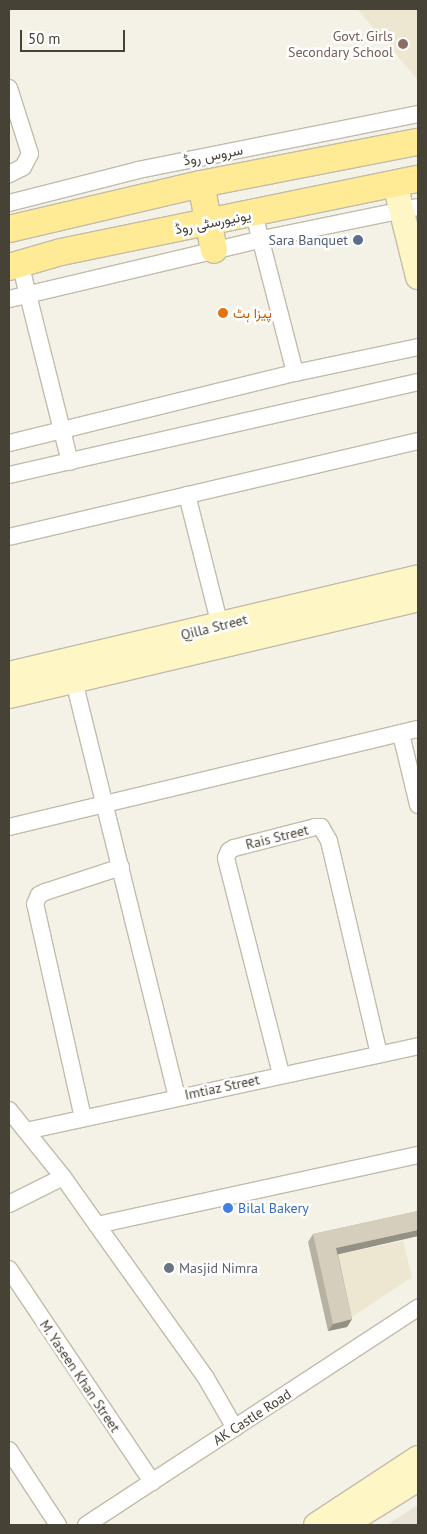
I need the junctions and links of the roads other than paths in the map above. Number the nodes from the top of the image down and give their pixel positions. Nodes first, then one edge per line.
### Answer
1 (9, 88) edge
2 (418, 98) edge
3 (418, 110) edge
4 (418, 114) edge
5 (418, 142) edge
6 (196, 159) junction
7 (9, 174) edge
8 (407, 181) edge
9 (201, 184) junction
10 (9, 203) edge
11 (410, 208) edge
12 (254, 214) junction
13 (209, 223) junction
14 (9, 229) edge
15 (262, 239) junction
16 (214, 250) junction
17 (15, 265) edge
18 (418, 277) edge
19 (28, 294) junction
20 (9, 299) edge
21 (418, 347) edge
22 (295, 374) junction
23 (418, 382) edge
24 (62, 430) junction
25 (418, 441) edge
26 (9, 443) edge
27 (70, 462) junction
28 (9, 474) edge
29 (187, 495) junction
30 (9, 536) edge
31 (418, 577) edge
32 (418, 599) edge
33 (220, 625) junction
34 (9, 674) edge
35 (74, 681) junction
36 (9, 696) edge
37 (418, 730) edge
38 (401, 734) junction
39 (105, 805) junction
40 (418, 805) edge
41 (9, 827) edge
42 (121, 867) junction
43 (418, 1046) edge
44 (380, 1054) junction
45 (281, 1074) junction
46 (177, 1097) junction
47 (9, 1110) edge
48 (82, 1118) junction
49 (26, 1132) junction
50 (418, 1155) edge
51 (63, 1177) junction
52 (9, 1204) edge
53 (97, 1225) junction
54 (9, 1269) edge
55 (418, 1308) edge
56 (235, 1428) junction
57 (9, 1450) edge
58 (418, 1458) edge
59 (418, 1479) edge
60 (152, 1482) junction
61 (378, 1494) junction
62 (352, 1522) edge
63 (58, 1525) edge
64 (86, 1525) edge
65 (316, 1525) edge

1 - 7 street
2 - 3 street
4 - 6 street, سروس روڈ
5 - 9 main road
6 - 9 street
6 - 10 street, سروس روڈ
8 - 11 street
8 - 12 main road, یونیورسٹی روڈ
9 - 13 main road
9 - 14 main road
11 - 15 street
11 - 18 street
12 - 13 main road, یونیورسٹی روڈ
12 - 15 street
13 - 16 main road
13 - 17 main road, یونیورسٹی روڈ
15 - 16 street
15 - 22 street
16 - 19 street
17 - 19 street
19 - 20 street
19 - 24 street
21 - 22 street
22 - 24 street
23 - 27 street
24 - 26 street
24 - 27 street
25 - 29 street
27 - 28 street
29 - 30 street
29 - 33 street
31 - 33 street, Qilla Street
32 - 35 street, Qilla Street
33 - 34 street, Qilla Street
35 - 36 street, Qilla Street
35 - 39 street
37 - 38 street
38 - 39 street
38 - 40 street
39 - 41 street
39 - 42 street
42 - 46 street
42 - 48 street
43 - 44 street, Imtiaz Street
44 - 45 street, Imtiaz Street
44 - 45 street, Rais Street
45 - 46 street, Imtiaz Street
46 - 48 street, Imtiaz Street
47 - 49 street
48 - 49 street, Imtiaz Street
49 - 51 street
50 - 53 street
51 - 52 street
51 - 53 street
53 - 56 street
54 - 60 street, M. Yaseen Khan Street
55 - 56 street, AK Castle Road
56 - 60 street, AK Castle Road
57 - 63 street
58 - 61 street
59 - 61 street
60 - 64 street, AK Castle Road
61 - 62 street
61 - 65 street

